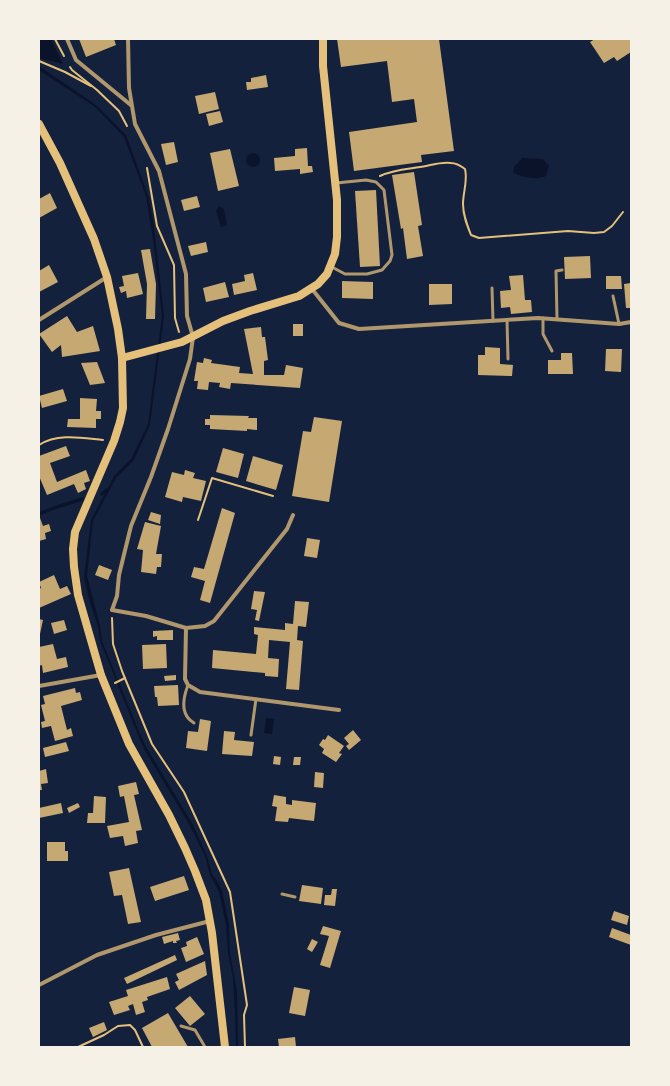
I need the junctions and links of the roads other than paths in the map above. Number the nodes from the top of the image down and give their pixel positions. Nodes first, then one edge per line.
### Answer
1 (67, 39) edge
2 (128, 39) edge
3 (323, 39) edge
4 (132, 106) junction
5 (39, 124) edge
6 (336, 183) junction
7 (330, 266) junction
8 (562, 270) dead end
9 (107, 277) junction
10 (492, 288) dead end
11 (312, 289) junction
12 (613, 296) dead end
13 (543, 318) junction
14 (557, 319) junction
15 (39, 320) edge
16 (507, 320) junction
17 (493, 321) junction
18 (631, 322) edge
19 (619, 324) junction
20 (193, 337) junction
21 (552, 351) dead end
22 (122, 358) junction
23 (508, 359) dead end
24 (293, 515) dead end
25 (186, 628) junction
26 (101, 675) junction
27 (188, 685) junction
28 (39, 686) edge
29 (256, 698) junction
30 (339, 710) dead end
31 (194, 723) dead end
32 (251, 735) dead end
33 (282, 894) dead end
34 (295, 897) dead end
35 (210, 921) junction
36 (39, 985) edge
37 (181, 1026) dead end
38 (205, 1047) edge
39 (225, 1047) edge

1 - 4 street
2 - 4 street
3 - 6 main road
4 - 20 street
5 - 9 main road
6 - 7 main road
6 - 7 lane
7 - 11 main road
8 - 14 lane
9 - 15 street
9 - 22 main road
10 - 17 lane
11 - 17 street
11 - 20 main road
12 - 19 lane
13 - 14 street
13 - 16 street
13 - 21 lane
14 - 19 street
16 - 17 street
16 - 23 lane
18 - 19 street
20 - 22 main road
20 - 25 street
22 - 26 main road
24 - 25 street
25 - 27 street
26 - 28 street
26 - 35 main road
27 - 29 street
27 - 31 lane
29 - 30 street
29 - 32 lane
33 - 34 lane
35 - 36 street
35 - 39 main road
37 - 38 lane

